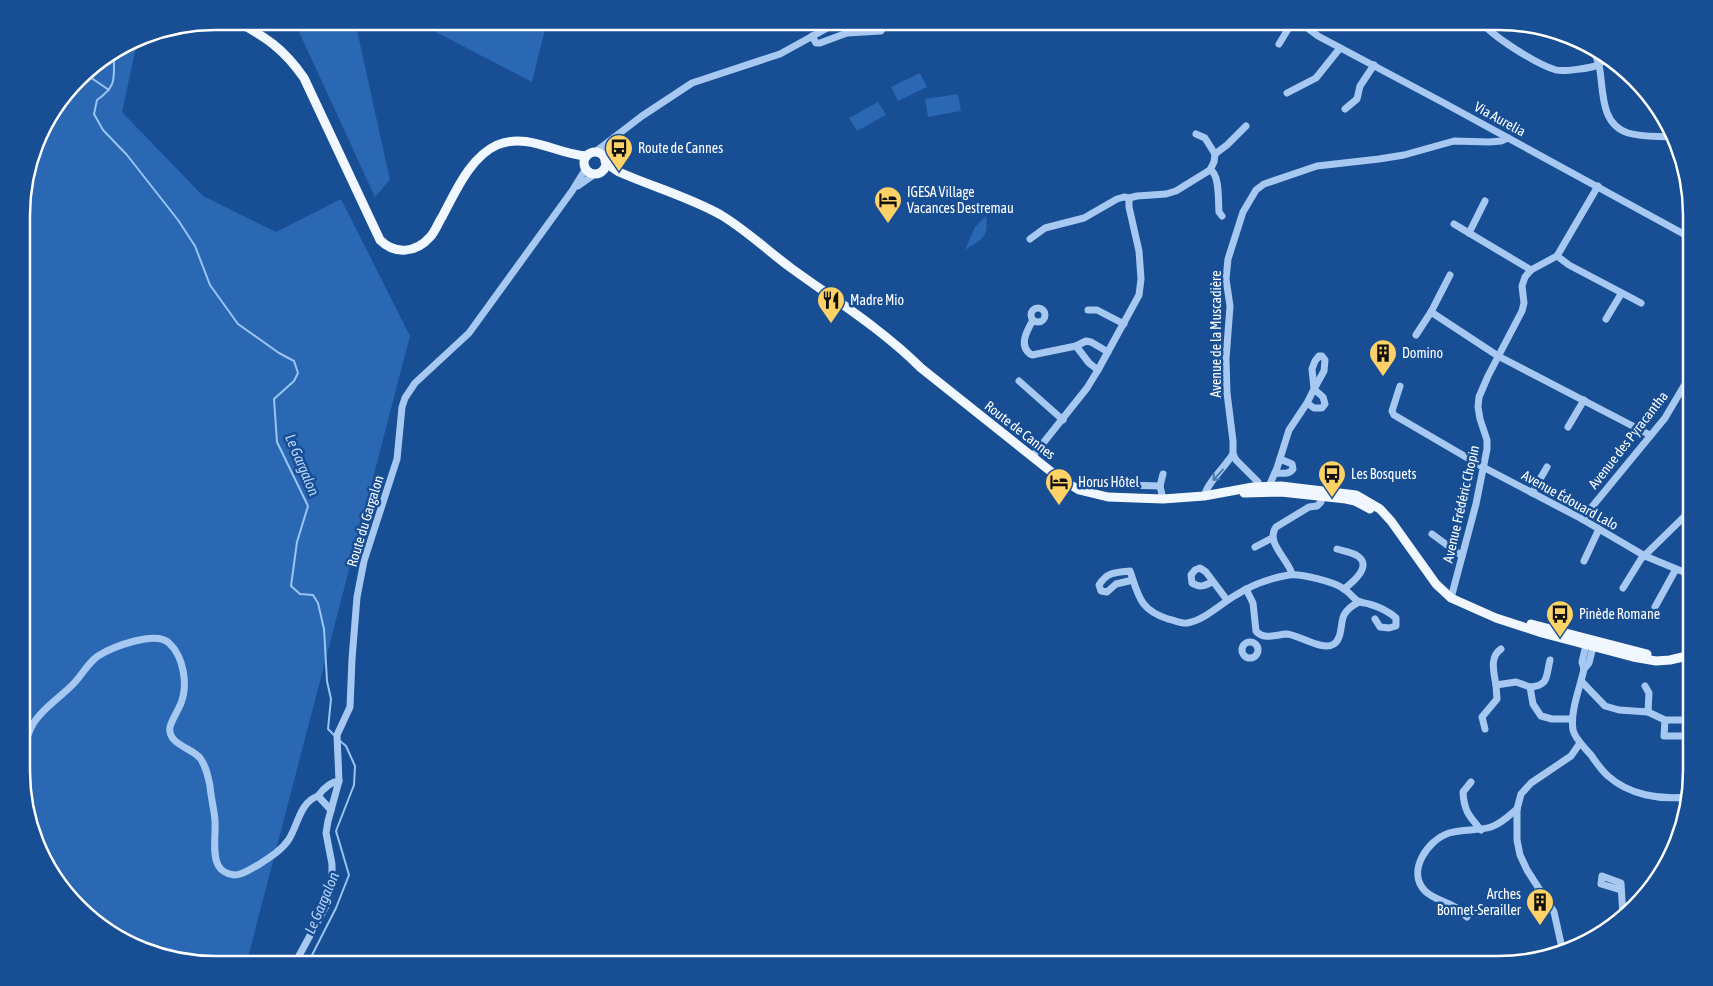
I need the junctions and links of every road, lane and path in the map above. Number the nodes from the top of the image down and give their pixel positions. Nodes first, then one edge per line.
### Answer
1 (251, 30) edge
2 (823, 30) edge
3 (882, 30) edge
4 (1288, 30) edge
5 (1310, 30) edge
6 (1488, 30) edge
7 (812, 36) junction
8 (1279, 44) dead end
9 (1340, 48) junction
10 (1597, 59) edge
11 (1602, 61) edge
12 (1599, 64) junction
13 (1374, 65) junction
14 (1286, 93) dead end
15 (1345, 109) dead end
16 (1246, 126) dead end
17 (1196, 134) dead end
18 (1666, 137) edge
19 (1508, 138) junction
20 (611, 140) junction
21 (1215, 154) junction
22 (588, 160) junction
23 (605, 160) junction
24 (1210, 170) junction
25 (599, 173) junction
26 (642, 182) junction
27 (1598, 186) junction
28 (572, 191) junction
29 (1129, 198) junction
30 (1485, 201) dead end
31 (1222, 216) dead end
32 (1454, 224) dead end
33 (1469, 233) junction
34 (1683, 234) edge
35 (1030, 239) dead end
36 (1557, 256) junction
37 (1531, 270) junction
38 (1450, 275) dead end
39 (1621, 294) junction
40 (1640, 303) dead end
41 (1088, 310) dead end
42 (1431, 312) junction
43 (1606, 319) dead end
44 (1033, 320) dead end
45 (1124, 324) junction
46 (1416, 335) dead end
47 (1076, 346) junction
48 (1108, 352) junction
49 (1498, 356) junction
50 (1098, 370) junction
51 (1019, 380) dead end
52 (1400, 386) dead end
53 (1683, 388) edge
54 (1584, 400) junction
55 (1307, 403) junction
56 (1063, 420) junction
57 (1568, 427) dead end
58 (1650, 435) junction
59 (1233, 454) junction
60 (1032, 457) junction
61 (1280, 459) junction
62 (1483, 467) junction
63 (1547, 467) dead end
64 (1275, 472) junction
65 (1163, 474) dead end
66 (1116, 480) dead end
67 (1160, 486) junction
68 (1266, 488) junction
69 (1302, 488) junction
70 (1347, 493) junction
71 (1532, 493) junction
72 (1316, 494) junction
73 (1204, 496) junction
74 (1163, 498) junction
75 (1683, 518) edge
76 (1582, 520) junction
77 (1599, 529) junction
78 (1432, 534) dead end
79 (1401, 536) junction
80 (1272, 538) junction
81 (1255, 546) dead end
82 (1337, 549) dead end
83 (1462, 556) junction
84 (1645, 556) junction
85 (1584, 561) dead end
86 (1676, 569) junction
87 (1683, 572) edge
88 (1292, 574) junction
89 (1133, 580) junction
90 (1212, 582) dead end
91 (1623, 588) dead end
92 (1246, 589) junction
93 (1344, 589) junction
94 (1451, 598) junction
95 (1228, 600) junction
96 (1359, 602) junction
97 (1655, 606) dead end
98 (1473, 608) junction
99 (1376, 619) dead end
100 (1259, 635) junction
101 (1579, 636) junction
102 (1253, 643) dead end
103 (1590, 645) junction
104 (1628, 649) junction
105 (1501, 650) dead end
106 (1683, 652) edge
107 (1683, 657) edge
108 (1550, 660) dead end
109 (1582, 682) junction
110 (1496, 685) junction
111 (1645, 686) dead end
112 (1530, 687) junction
113 (1648, 712) junction
114 (1572, 719) junction
115 (1665, 720) dead end
116 (1485, 729) dead end
117 (30, 731) edge
118 (1580, 743) junction
119 (339, 781) junction
120 (1471, 782) dead end
121 (318, 796) junction
122 (1681, 797) edge
123 (1517, 809) junction
124 (331, 810) junction
125 (1481, 830) junction
126 (1621, 890) dead end
127 (1622, 908) edge
128 (1466, 917) dead end
129 (1561, 945) edge
130 (299, 956) edge

1 - 22 main road
2 - 7 street, Route du Gargalon
3 - 7 street
4 - 8 street
5 - 9 street, Via Aurelia
6 - 12 street
7 - 20 street, Route du Gargalon
9 - 13 street, Via Aurelia
9 - 14 street
10 - 12 street
11 - 12 street
12 - 18 street
13 - 15 street
13 - 19 street, Via Aurelia
16 - 21 street
17 - 21 street
19 - 27 street, Via Aurelia
19 - 59 street, Avenue de la Muscadière
20 - 22 street, Route du Gargalon
20 - 23 street
21 - 24 street
22 - 23 main road, Route de Cannes
22 - 25 main road, Route de Cannes
22 - 28 street, Route du Gargalon
23 - 25 main road
23 - 26 main road, Route de Cannes
24 - 29 street
24 - 31 street
25 - 26 main road, Route de Cannes
25 - 28 street, Route du Gargalon
26 - 60 main road, Route de Cannes
27 - 34 street, Via Aurelia
27 - 36 street
28 - 119 street, Route du Gargalon
29 - 35 street
29 - 45 street
30 - 33 street
32 - 33 street
33 - 37 street
36 - 37 street
36 - 39 street
37 - 49 street, Avenue Frédéric Chopin
38 - 42 street
39 - 40 street
39 - 43 street
41 - 45 street
42 - 46 street
42 - 49 street
44 - 47 street
45 - 48 street
47 - 48 street
47 - 50 street
48 - 50 street
49 - 54 street
49 - 62 street, Avenue Frédéric Chopin
50 - 56 street
51 - 56 street
52 - 62 street, Avenue Édouard Lalo
53 - 58 street, Avenue des Pyracantha
54 - 57 street
54 - 58 street
55 - 55 street
55 - 61 street
56 - 60 street
58 - 76 street, Avenue des Pyracantha
59 - 68 street
59 -> 73 street
60 - 74 main road, Route de Cannes
61 - 64 street
61 - 64 street
62 - 71 street, Avenue Édouard Lalo
62 - 83 street, Avenue Frédéric Chopin
63 - 71 street
64 - 68 street
65 - 67 street
66 - 67 street
67 - 74 street
68 - 69 main road, Route de Cannes
68 - 72 main road, Route de Cannes
68 - 73 main road, Route de Cannes
69 - 70 main road, Route de Cannes
69 - 72 street
70 - 72 street
70 - 79 main road, Route de Cannes
71 - 76 street, Avenue Édouard Lalo
72 - 79 main road, Route de Cannes
72 - 80 street
73 - 74 main road, Route de Cannes
75 - 84 street
76 - 77 street, Avenue Édouard Lalo
77 - 84 street, Avenue Édouard Lalo
77 - 85 street
78 - 83 street
79 - 94 main road, Route de Cannes
80 - 81 street
80 - 88 street
82 - 93 street
83 - 94 street, Avenue Frédéric Chopin
84 - 86 street, Avenue Édouard Lalo
84 - 91 street
86 - 87 street, Avenue Édouard Lalo
86 - 97 street
88 - 92 street
88 - 93 street
89 - 89 street
89 - 95 street
90 - 95 street
92 - 95 street
92 - 100 street
93 - 96 street
94 - 98 main road, Route de Cannes
96 - 99 street
96 - 100 street
98 - 101 main road, Route de Cannes
98 - 103 main road, Route de Cannes
100 - 102 street
101 - 103 main road
101 - 104 main road, Route de Cannes
103 - 104 street
103 - 107 main road, Route de Cannes
103 - 109 street
104 - 106 main road, Route de Cannes
105 - 110 street
108 - 112 street
109 - 113 street
109 - 114 street
110 - 112 street
110 - 116 street
111 - 113 street
112 - 114 street
113 - 115 street
114 - 118 street
117 - 121 street
118 - 122 street
118 - 123 street
119 - 121 street
119 - 124 street, Route du Gargalon
120 - 125 street
121 - 124 street
123 - 125 street
123 - 129 street
124 - 130 street, Route du Gargalon
125 - 128 street
126 - 127 street

